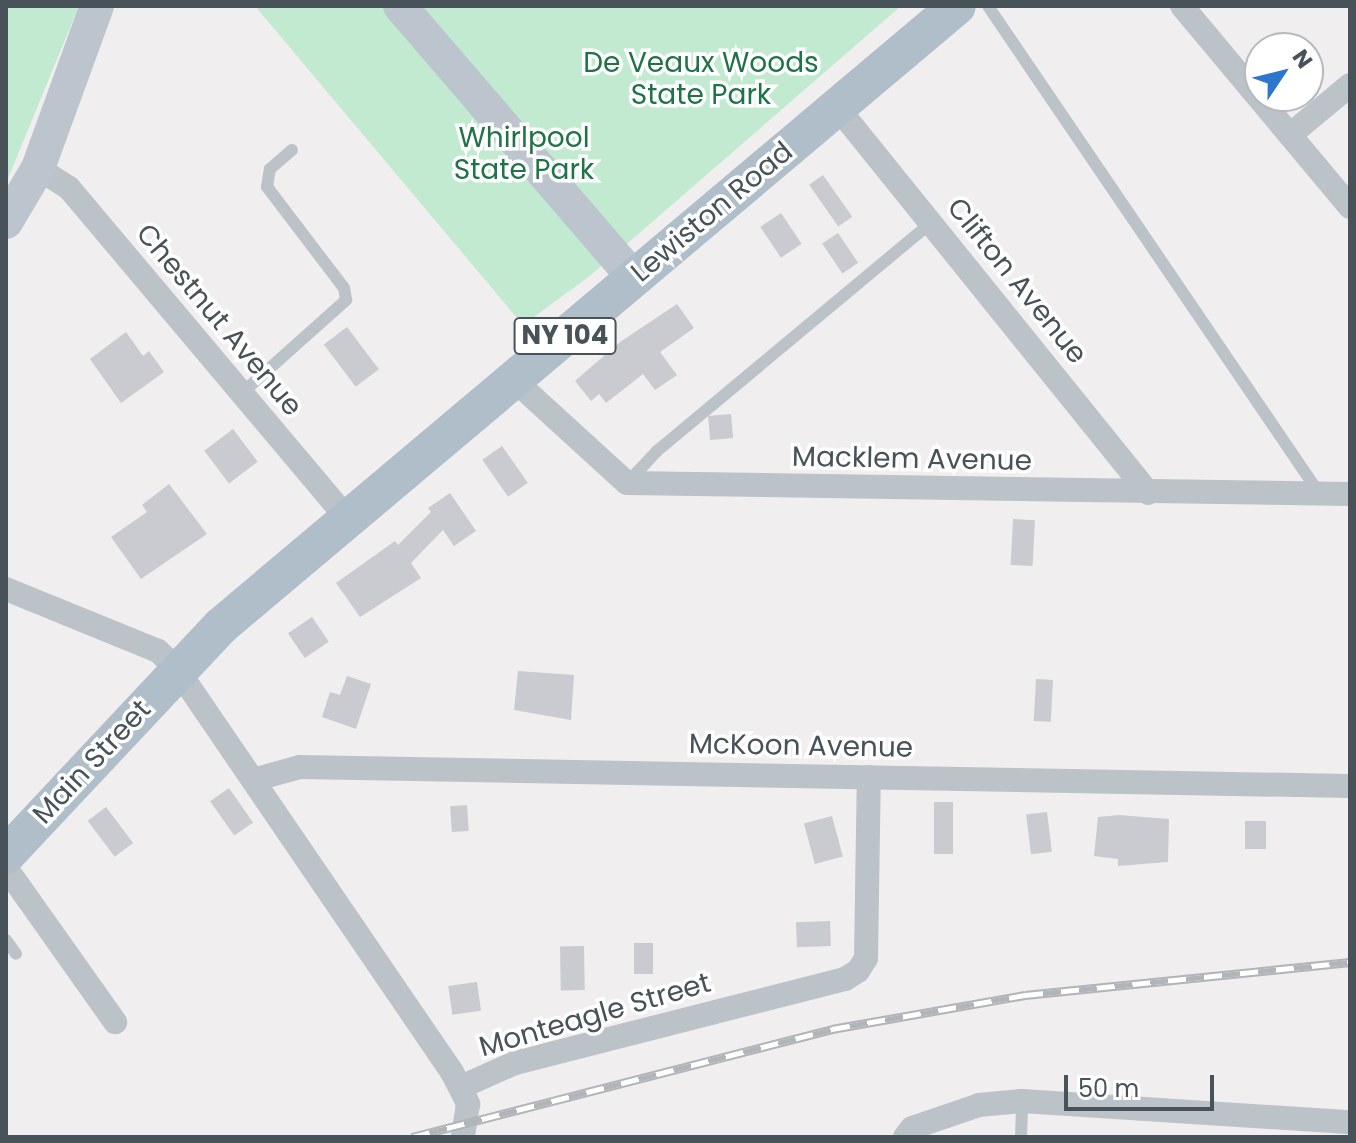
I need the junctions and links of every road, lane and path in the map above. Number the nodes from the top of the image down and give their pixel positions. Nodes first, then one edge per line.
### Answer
1 (97, 6) edge
2 (400, 6) edge
3 (957, 6) edge
4 (988, 6) edge
5 (1182, 6) edge
6 (1350, 85) edge
7 (837, 107) junction
8 (1290, 135) junction
9 (292, 150) dead end
10 (38, 168) junction
11 (1350, 207) edge
12 (6, 222) edge
13 (931, 223) junction
14 (634, 278) junction
15 (513, 379) junction
16 (242, 393) junction
17 (627, 483) junction
18 (1338, 490) edge
19 (1149, 493) junction
20 (348, 519) junction
21 (6, 589) edge
22 (177, 669) junction
23 (869, 777) junction
24 (253, 780) junction
25 (1350, 786) edge
26 (6, 855) edge
27 (6, 868) edge
28 (6, 940) edge
29 (16, 954) dead end
30 (115, 1022) dead end
31 (461, 1087) junction
32 (1022, 1101) junction
33 (1350, 1122) edge
34 (463, 1137) edge
35 (905, 1137) edge
36 (1021, 1137) edge

1 - 10 main road
2 - 14 main road
3 - 7 main road, Lewiston Road / NY 104
4 - 18 lane
5 - 8 street
6 - 8 street
7 - 13 street, Clifton Avenue
7 - 14 main road, Lewiston Road / NY 104
8 - 11 street
9 - 16 lane
10 - 12 main road
10 - 16 street, Chestnut Avenue
13 - 17 lane
13 - 19 street, Clifton Avenue
14 - 15 main road, Lewiston Road / NY 104
15 - 17 street
15 - 20 main road, Lewiston Road / NY 104
16 - 20 street, Chestnut Avenue
17 - 19 street, Macklem Avenue
18 - 19 street, Macklem Avenue
20 - 22 main road, Lewiston Road / NY 104
21 - 22 street, Monteagle Street
22 - 24 street, Monteagle Street
22 - 26 main road, Main Street / NY 104
23 - 24 street, McKoon Avenue
23 - 25 street, McKoon Avenue
23 - 31 street, Monteagle Street
24 - 31 street, Monteagle Street
27 - 30 street
28 - 29 lane
31 - 34 street
32 - 33 street
32 - 35 street
32 - 36 lane

